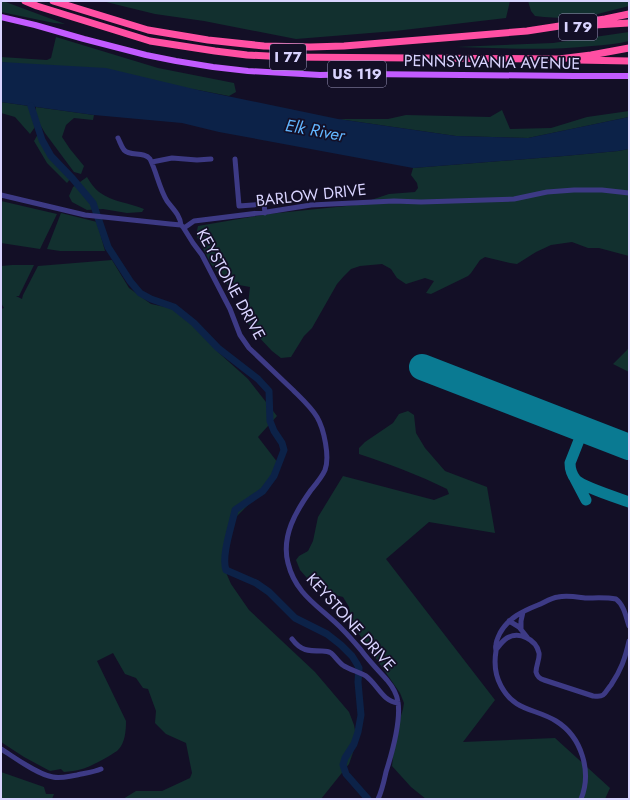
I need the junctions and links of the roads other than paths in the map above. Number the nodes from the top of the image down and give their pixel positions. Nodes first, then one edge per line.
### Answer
1 (25, 1) edge
2 (53, 1) edge
3 (629, 14) edge
4 (1, 17) edge
5 (629, 22) edge
6 (527, 30) junction
7 (629, 48) edge
8 (559, 58) junction
9 (629, 61) edge
10 (629, 76) edge
11 (118, 138) dead end
12 (211, 159) dead end
13 (235, 159) dead end
14 (152, 162) junction
15 (629, 193) edge
16 (1, 195) edge
17 (265, 213) junction
18 (183, 227) junction
19 (523, 612) junction
20 (509, 621) junction
21 (629, 626) edge
22 (521, 629) junction
23 (527, 637) junction
24 (292, 640) dead end
25 (629, 641) edge
26 (496, 650) junction
27 (398, 703) junction
28 (1, 749) edge
29 (101, 769) dead end
30 (378, 799) edge
31 (581, 799) edge

1 - 8 highway, I 77
2 - 6 highway, I 77
3 - 6 highway, I 77
4 - 10 main road, PENNSYLVANIA AVENUE / US 119
5 - 6 highway, I 79
7 - 8 highway, I 77
8 - 9 highway, I 79
11 - 14 street
12 - 14 street
13 - 17 street
14 - 18 street, KEYSTONE DRIVE
15 - 17 street, BARLOW DRIVE
16 - 18 street
17 - 18 street, BARLOW DRIVE
18 - 27 street, KEYSTONE DRIVE
19 - 20 street
19 - 21 street
19 - 22 street
20 - 22 street
20 - 26 street
22 - 23 street
23 - 25 street
23 - 26 street
24 - 27 street
26 - 31 street
27 - 30 street, KEYSTONE DRIVE
28 - 29 street

